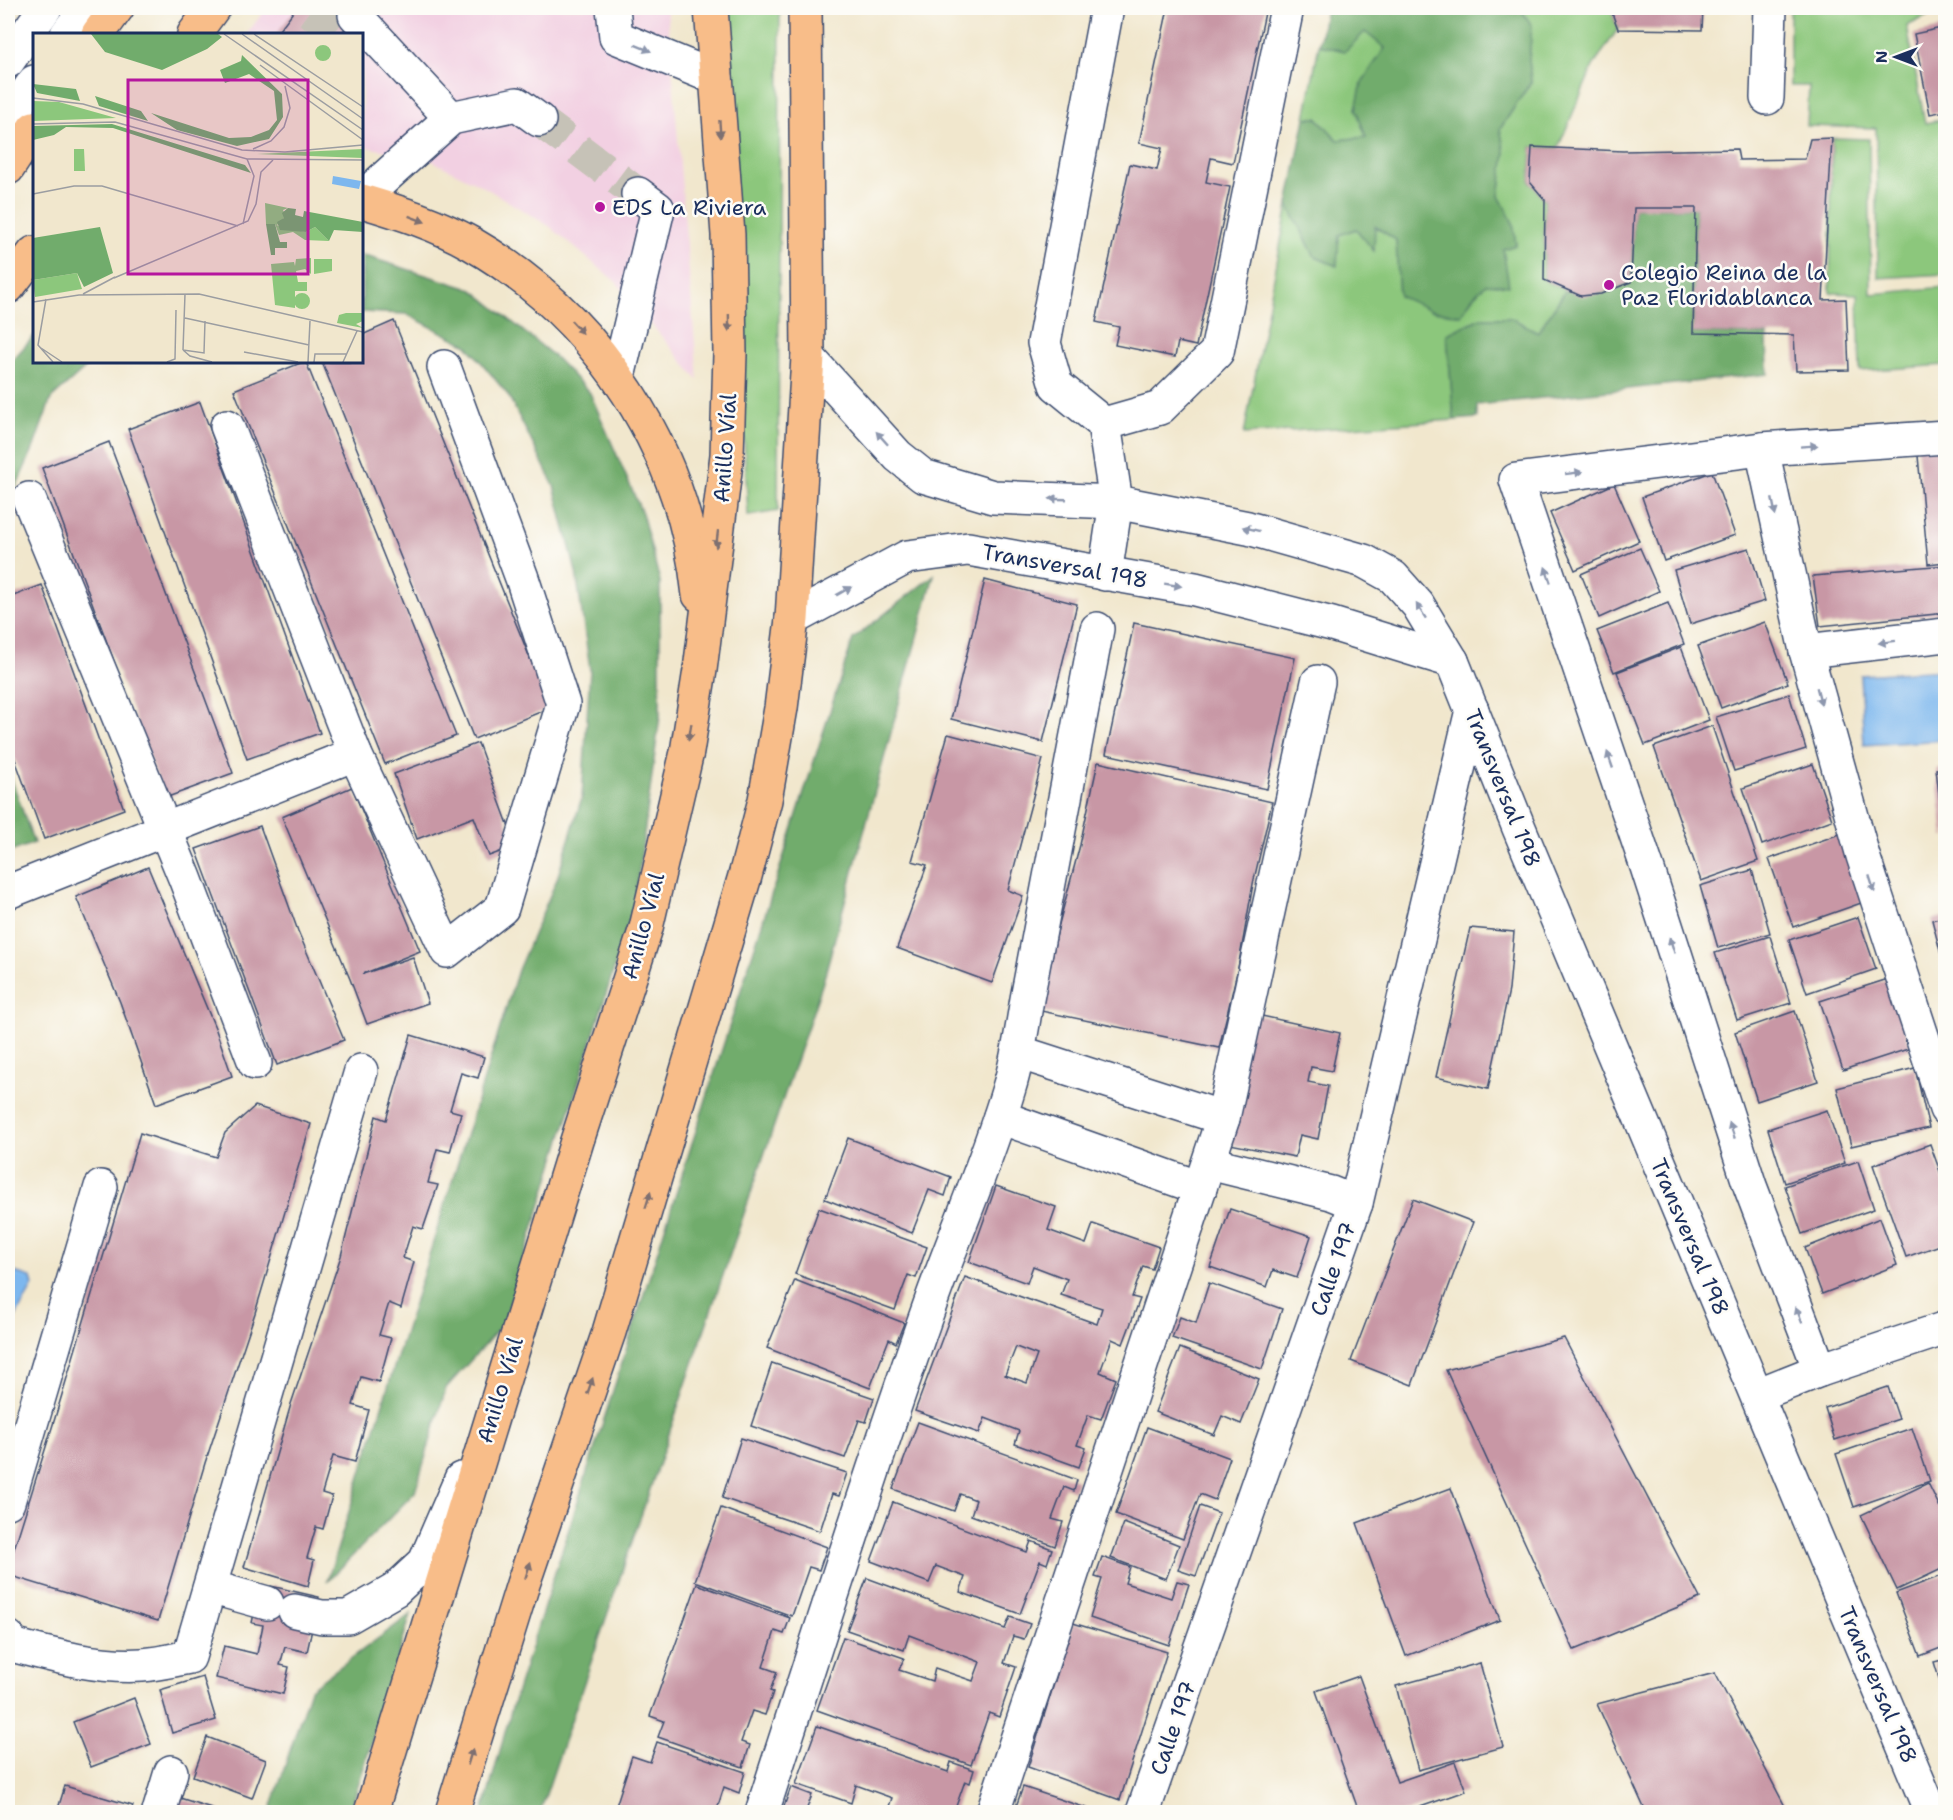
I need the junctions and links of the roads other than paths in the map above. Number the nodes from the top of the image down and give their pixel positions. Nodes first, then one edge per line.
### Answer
1 (45, 8) edge
2 (86, 8) edge
3 (117, 8) edge
4 (213, 8) edge
5 (613, 8) edge
6 (711, 8) edge
7 (805, 8) edge
8 (1107, 8) edge
9 (1287, 8) edge
10 (1770, 8) edge
11 (356, 15) dead end
12 (68, 33) edge
13 (99, 33) edge
14 (195, 33) edge
15 (8, 61) edge
16 (716, 78) junction
17 (33, 83) edge
18 (1767, 98) dead end
19 (450, 118) junction
20 (8, 120) edge
21 (539, 120) tunnel mouth
22 (33, 130) edge
23 (8, 168) edge
24 (638, 194) tunnel mouth
25 (363, 198) edge
26 (363, 199) edge
27 (33, 254) edge
28 (8, 287) edge
29 (808, 357) junction
30 (444, 367) dead end
31 (618, 377) junction
32 (1104, 424) junction
33 (227, 426) dead end
34 (1946, 437) edge
35 (1762, 449) junction
36 (29, 500) dead end
37 (1116, 502) junction
38 (1105, 574) junction
39 (792, 620) junction
40 (1097, 629) dead end
41 (1946, 635) edge
42 (1806, 651) junction
43 (1452, 661) junction
44 (700, 670) junction
45 (1318, 682) dead end
46 (1472, 710) junction
47 (356, 754) junction
48 (165, 831) junction
49 (8, 892) edge
50 (1018, 1052) junction
51 (255, 1063) dead end
52 (361, 1071) dead end
53 (1946, 1109) edge
54 (1000, 1117) junction
55 (1223, 1118) junction
56 (1204, 1176) junction
57 (101, 1187) dead end
58 (1356, 1203) junction
59 (1946, 1328) edge
60 (1820, 1370) junction
61 (498, 1395) junction
62 (1757, 1395) junction
63 (8, 1502) edge
64 (210, 1587) junction
65 (9, 1648) edge
66 (171, 1772) dead end
67 (159, 1812) edge
68 (370, 1812) edge
69 (452, 1812) edge
70 (762, 1812) edge
71 (993, 1812) edge
72 (1143, 1812) edge
73 (1931, 1812) edge

1 - 15 street
2 - 12 street
3 - 13 highway
4 - 14 highway
5 -> 16 street
6 - 16 highway, Anillo Víal
7 - 29 highway
8 - 32 street
9 - 32 street
10 - 18 street
11 - 19 street
16 -> 44 highway, Anillo Víal
17 - 20 street
19 - 21 street
19 - 25 street
22 - 23 highway
24 - 31 street
26 -> 31 highway
27 - 28 highway
37 -> 29 street, Transversal 198
29 - 39 highway
30 - 47 street
31 - 44 highway
32 - 37 street
33 - 47 street
35 -> 34 street
35 -> 42 street
60 -> 35 street
36 - 48 street
37 - 38 street
43 -> 37 street, Transversal 198
39 -> 38 street, Transversal 198
38 -> 43 street, Transversal 198
69 -> 39 highway
40 - 50 street
41 -> 42 street
42 -> 53 street
43 - 46 street, Transversal 198
44 -> 61 highway, Anillo Víal
45 - 55 street
46 - 58 street, Calle 197
46 - 62 street, Transversal 198
47 - 48 street
48 - 49 street
48 - 51 street
50 - 54 street
50 - 55 street
52 - 64 street
54 - 56 street
54 - 70 street
55 - 56 street
56 - 58 street
56 - 71 street
57 - 63 street
58 - 72 street, Calle 197
59 - 60 street
60 - 62 street
61 - 64 street
61 - 68 highway, Anillo Víal
62 - 73 street, Transversal 198
64 - 65 street
66 - 67 street

